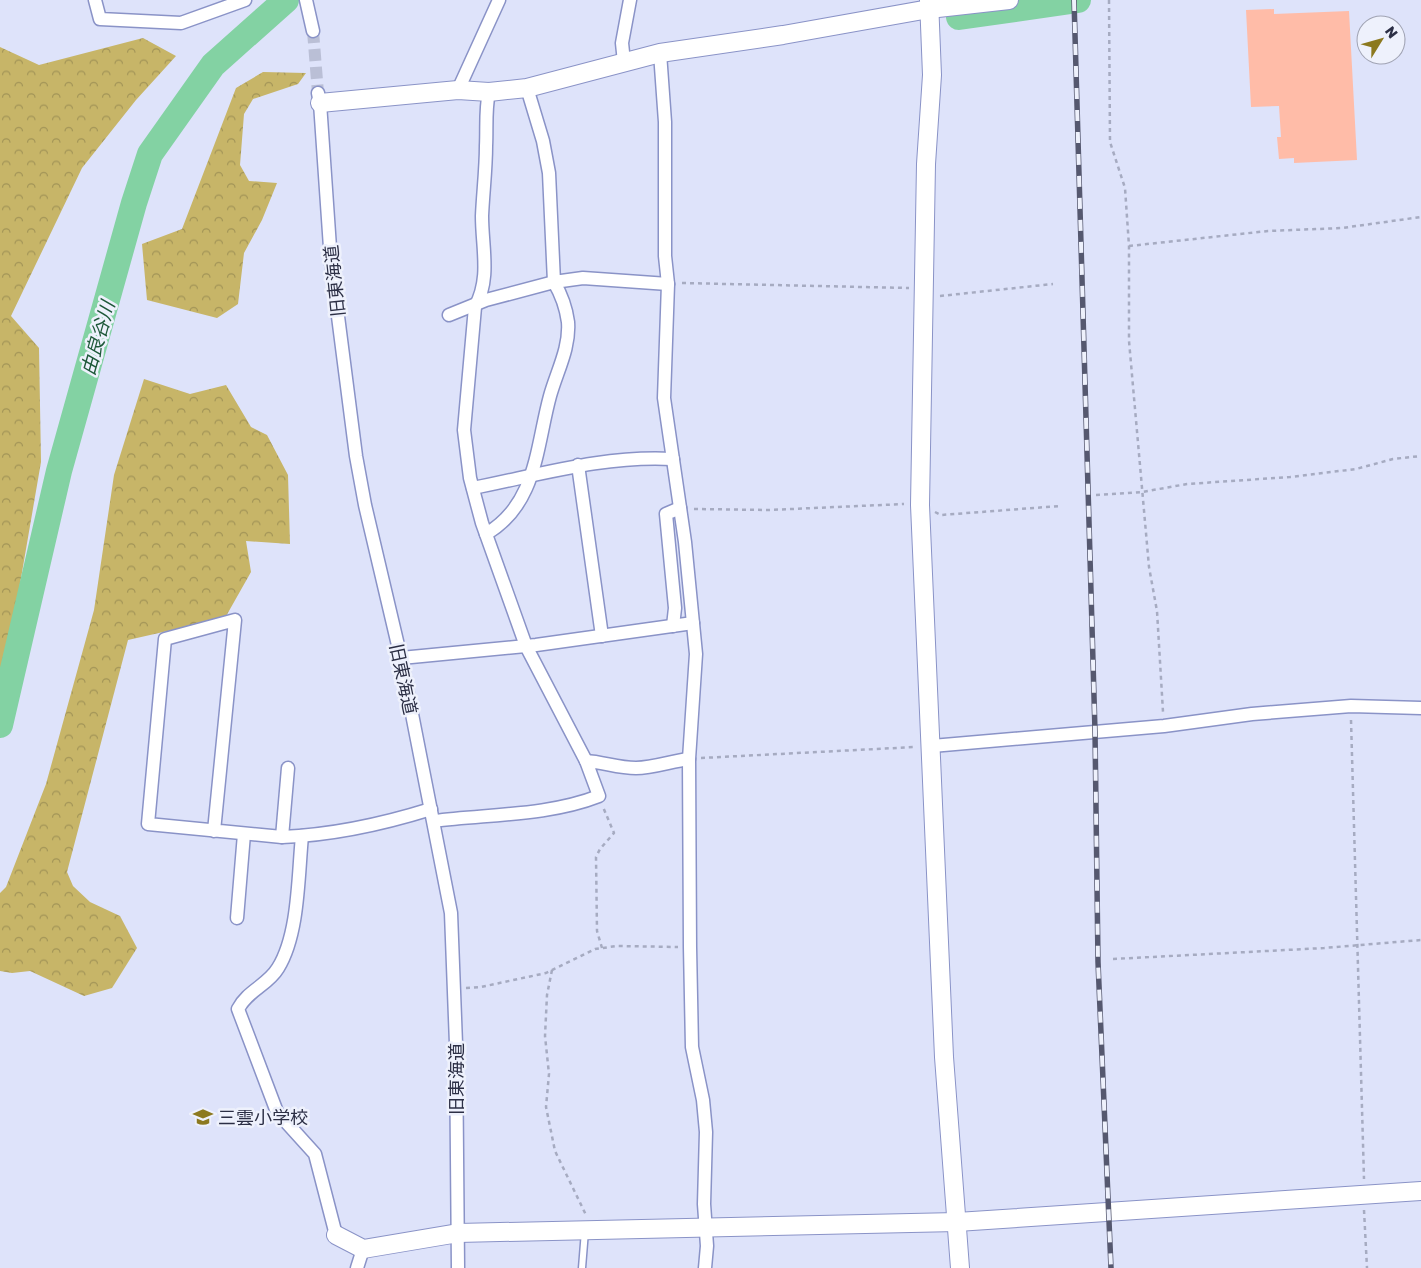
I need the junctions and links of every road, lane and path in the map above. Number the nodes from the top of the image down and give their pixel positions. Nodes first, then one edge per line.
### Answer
1 (95, 0) edge
2 (246, 0) edge
3 (499, 0) edge
4 (630, 0) edge
5 (1009, 0) edge
6 (1109, 0) edge
7 (306, 1) edge
8 (929, 4) edge
9 (314, 31) tunnel mouth
10 (660, 53) junction
11 (624, 62) junction
12 (527, 88) junction
13 (458, 90) junction
14 (489, 92) junction
15 (319, 98) joint
16 (1421, 217) edge
17 (1129, 246) junction
18 (554, 282) junction
19 (668, 284) junction
20 (1053, 284) dead end
21 (924, 290) junction
22 (475, 306) junction
23 (449, 315) dead end
24 (1421, 456) edge
25 (673, 459) junction
26 (578, 465) junction
27 (532, 477) junction
28 (473, 488) junction
29 (1142, 492) junction
30 (1096, 495) dead end
31 (920, 506) junction
32 (1060, 506) dead end
33 (680, 508) junction
34 (486, 534) junction
35 (693, 623) junction
36 (672, 626) junction
37 (602, 636) junction
38 (526, 646) junction
39 (401, 658) junction
40 (1351, 706) junction
41 (1421, 708) edge
42 (1164, 726) junction
43 (932, 746) junction
44 (690, 759) junction
45 (586, 761) junction
46 (288, 768) dead end
47 (599, 796) junction
48 (432, 815) junction
49 (214, 831) junction
50 (244, 834) junction
51 (302, 836) junction
52 (282, 838) junction
53 (238, 918) dead end
54 (1421, 940) edge
55 (1357, 944) junction
56 (690, 947) junction
57 (602, 948) junction
58 (1114, 959) dead end
59 (552, 970) junction
60 (455, 988) junction
61 (1421, 1191) edge
62 (1364, 1194) junction
63 (957, 1222) junction
64 (705, 1227) junction
65 (589, 1229) junction
66 (458, 1232) junction
67 (336, 1235) joint
68 (363, 1250) junction
69 (357, 1268) edge
70 (458, 1268) edge
71 (582, 1268) edge
72 (705, 1268) edge
73 (960, 1268) edge
74 (1366, 1268) edge

1 - 2 street
3 - 13 street
4 - 11 street
5 - 8 street
6 - 17 path
7 - 9 street
8 - 10 street
8 - 21 street
10 - 11 street
10 - 19 street
11 - 12 street
12 - 14 street
12 - 18 street
13 - 14 street
13 - 15 street
14 - 22 street
15 - 39 street, 旧東海道
16 - 17 path
17 - 29 path
18 - 19 street
18 - 22 street
18 - 27 street
19 - 21 path
19 - 25 street
20 - 21 path
21 - 31 street
22 - 23 street
22 - 28 street
24 - 29 path
25 - 26 street
25 - 33 street
26 - 27 street
26 - 37 street
27 - 28 street
27 - 34 street
28 - 34 street
29 - 30 path
29 - 42 path
31 - 32 path
31 - 33 path
31 - 43 street
33 - 35 street
33 - 36 street
34 - 38 street
35 - 36 street
35 - 44 street
36 - 37 street
37 - 38 street
38 - 39 street
38 - 45 street
39 - 48 street, 旧東海道
40 - 41 street
40 - 42 street
40 - 55 path
42 - 43 street
43 - 44 path
43 - 63 street
44 - 45 street
44 - 56 street
45 - 47 street
46 - 52 street
47 - 48 street
47 - 57 path
48 - 51 street
48 - 60 street, 旧東海道
49 - 49 street
49 - 50 street
50 - 52 street
50 - 53 street
51 - 52 street
51 - 67 street
54 - 55 path
55 - 58 path
55 - 62 path
56 - 57 path
56 - 64 street
57 - 59 path
59 - 60 path
59 - 65 path
60 - 66 street, 旧東海道
61 - 62 street
62 - 63 street
62 - 74 path
63 - 64 street
63 - 73 street
64 - 65 street
64 - 72 street
65 - 66 street
65 - 71 lane
66 - 68 street
66 - 70 street, 旧東海道
67 - 68 street
68 - 69 street

